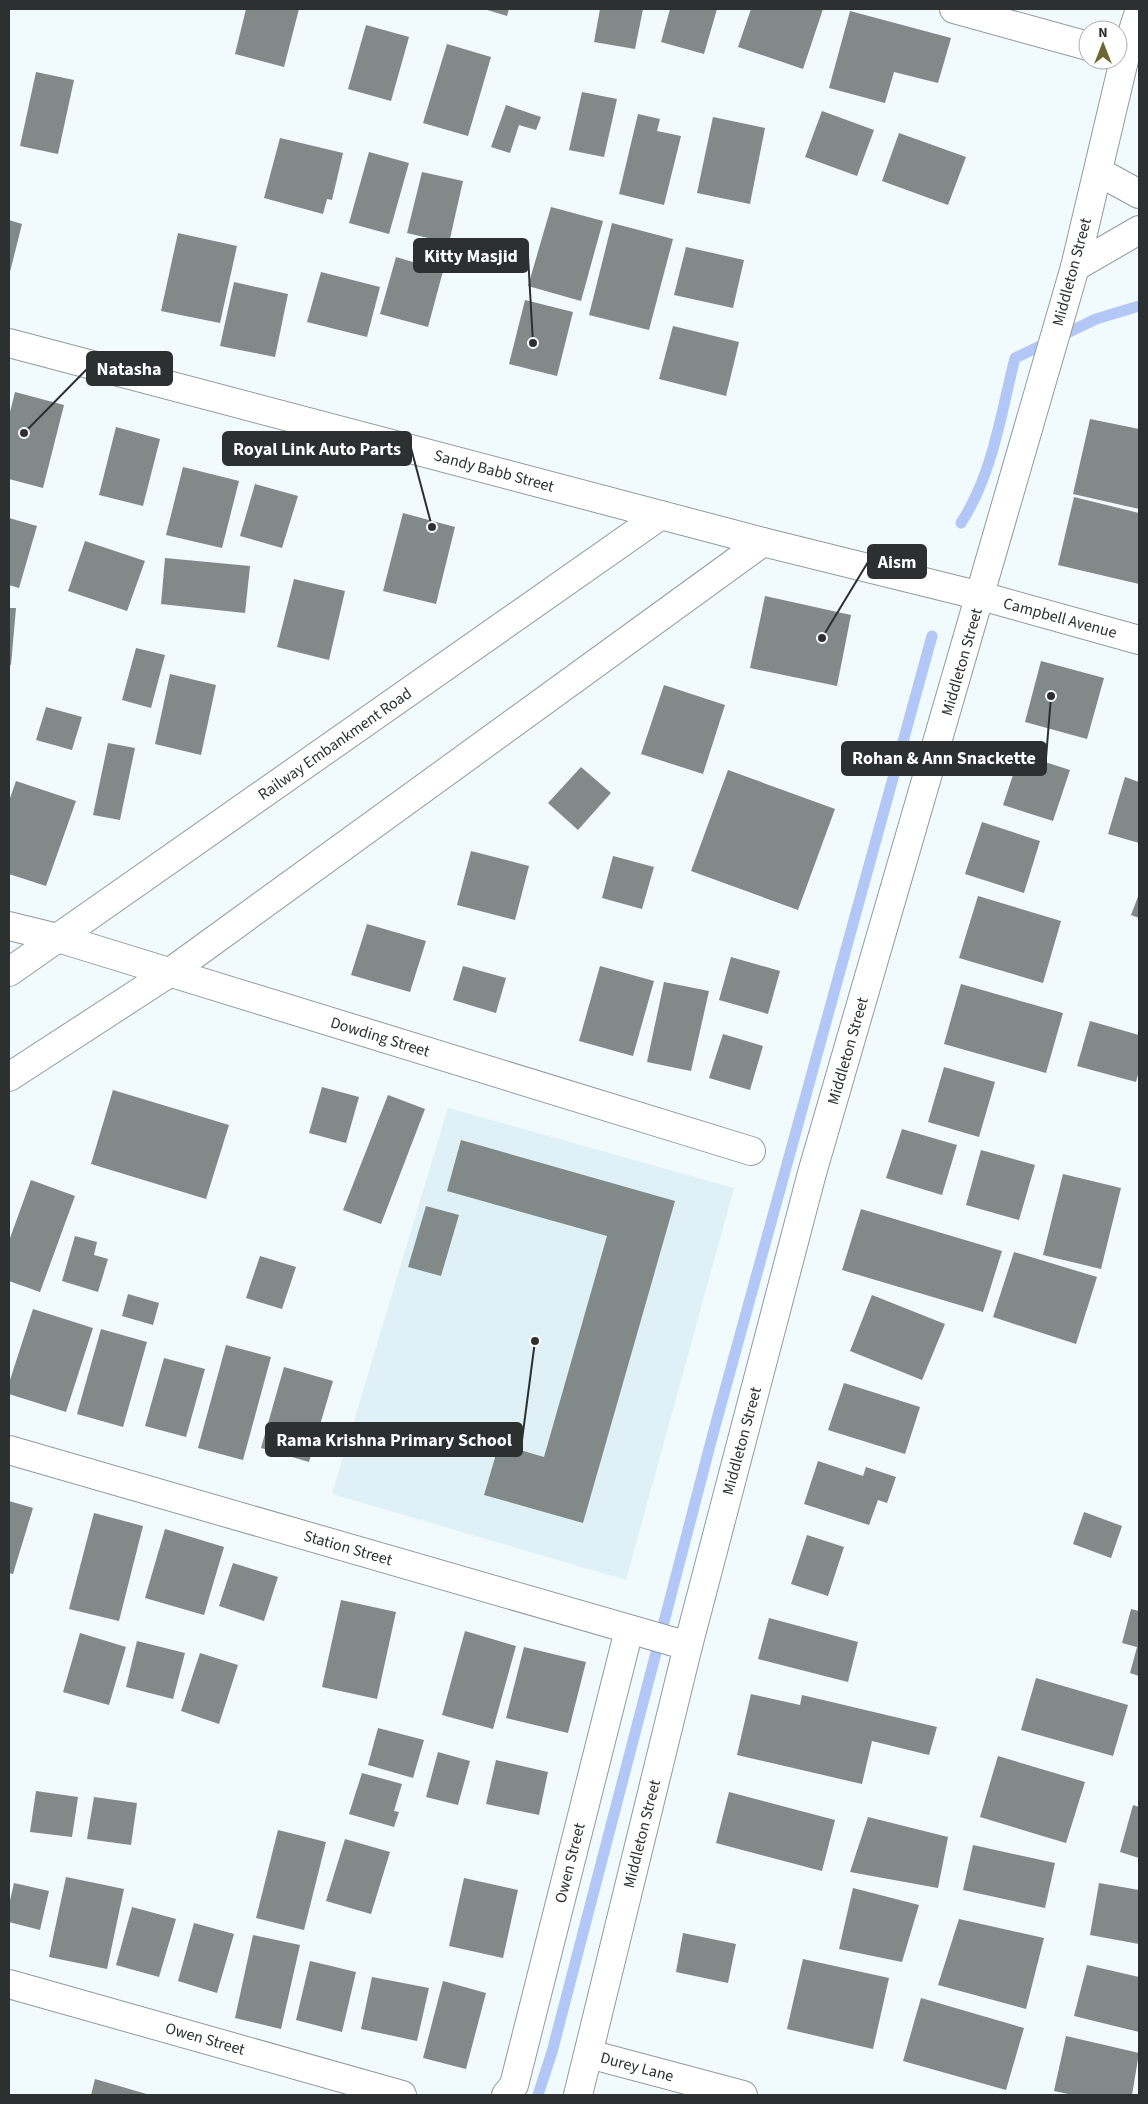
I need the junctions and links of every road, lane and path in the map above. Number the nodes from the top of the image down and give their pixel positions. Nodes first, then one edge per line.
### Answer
1 (954, 9) edge
2 (1139, 12) edge
3 (1128, 40) edge
4 (1078, 43) edge
5 (1119, 70) edge
6 (1099, 172) junction
7 (1139, 194) edge
8 (1139, 230) edge
9 (1075, 267) junction
10 (9, 343) edge
11 (661, 515) junction
12 (763, 542) junction
13 (981, 596) junction
14 (1139, 640) edge
15 (9, 926) edge
16 (58, 938) junction
17 (9, 972) edge
18 (170, 973) junction
19 (9, 1077) edge
20 (751, 1151) dead end
21 (9, 1450) edge
22 (629, 1630) junction
23 (688, 1646) junction
24 (9, 1984) edge
25 (589, 2054) junction
26 (402, 2095) edge
27 (506, 2095) edge
28 (578, 2095) edge
29 (743, 2095) edge

1 - 4 street
2 - 3 street, Middleton Street
5 - 6 street, Middleton Street
6 - 7 street
6 - 9 street, Middleton Street
8 - 9 street
9 - 13 street, Middleton Street
10 - 11 street, Sandy Babb Street
11 - 12 street, Sandy Babb Street
11 - 16 street, Railway Embankment Road
12 - 13 street, Sandy Babb Street
12 - 18 street
13 - 14 street, Campbell Avenue
13 - 23 street, Middleton Street
15 - 16 street, Dowding Street
16 - 17 street, Railway Embankment Road
16 - 18 street, Dowding Street
18 - 19 street
18 - 20 street, Dowding Street
21 - 22 street, Station Street
22 - 23 street, Station Street
22 - 27 street, Owen Street
23 - 25 street, Middleton Street
24 - 26 street, Owen Street
25 - 28 street, Middleton Street
25 - 29 street, Durey Lane

